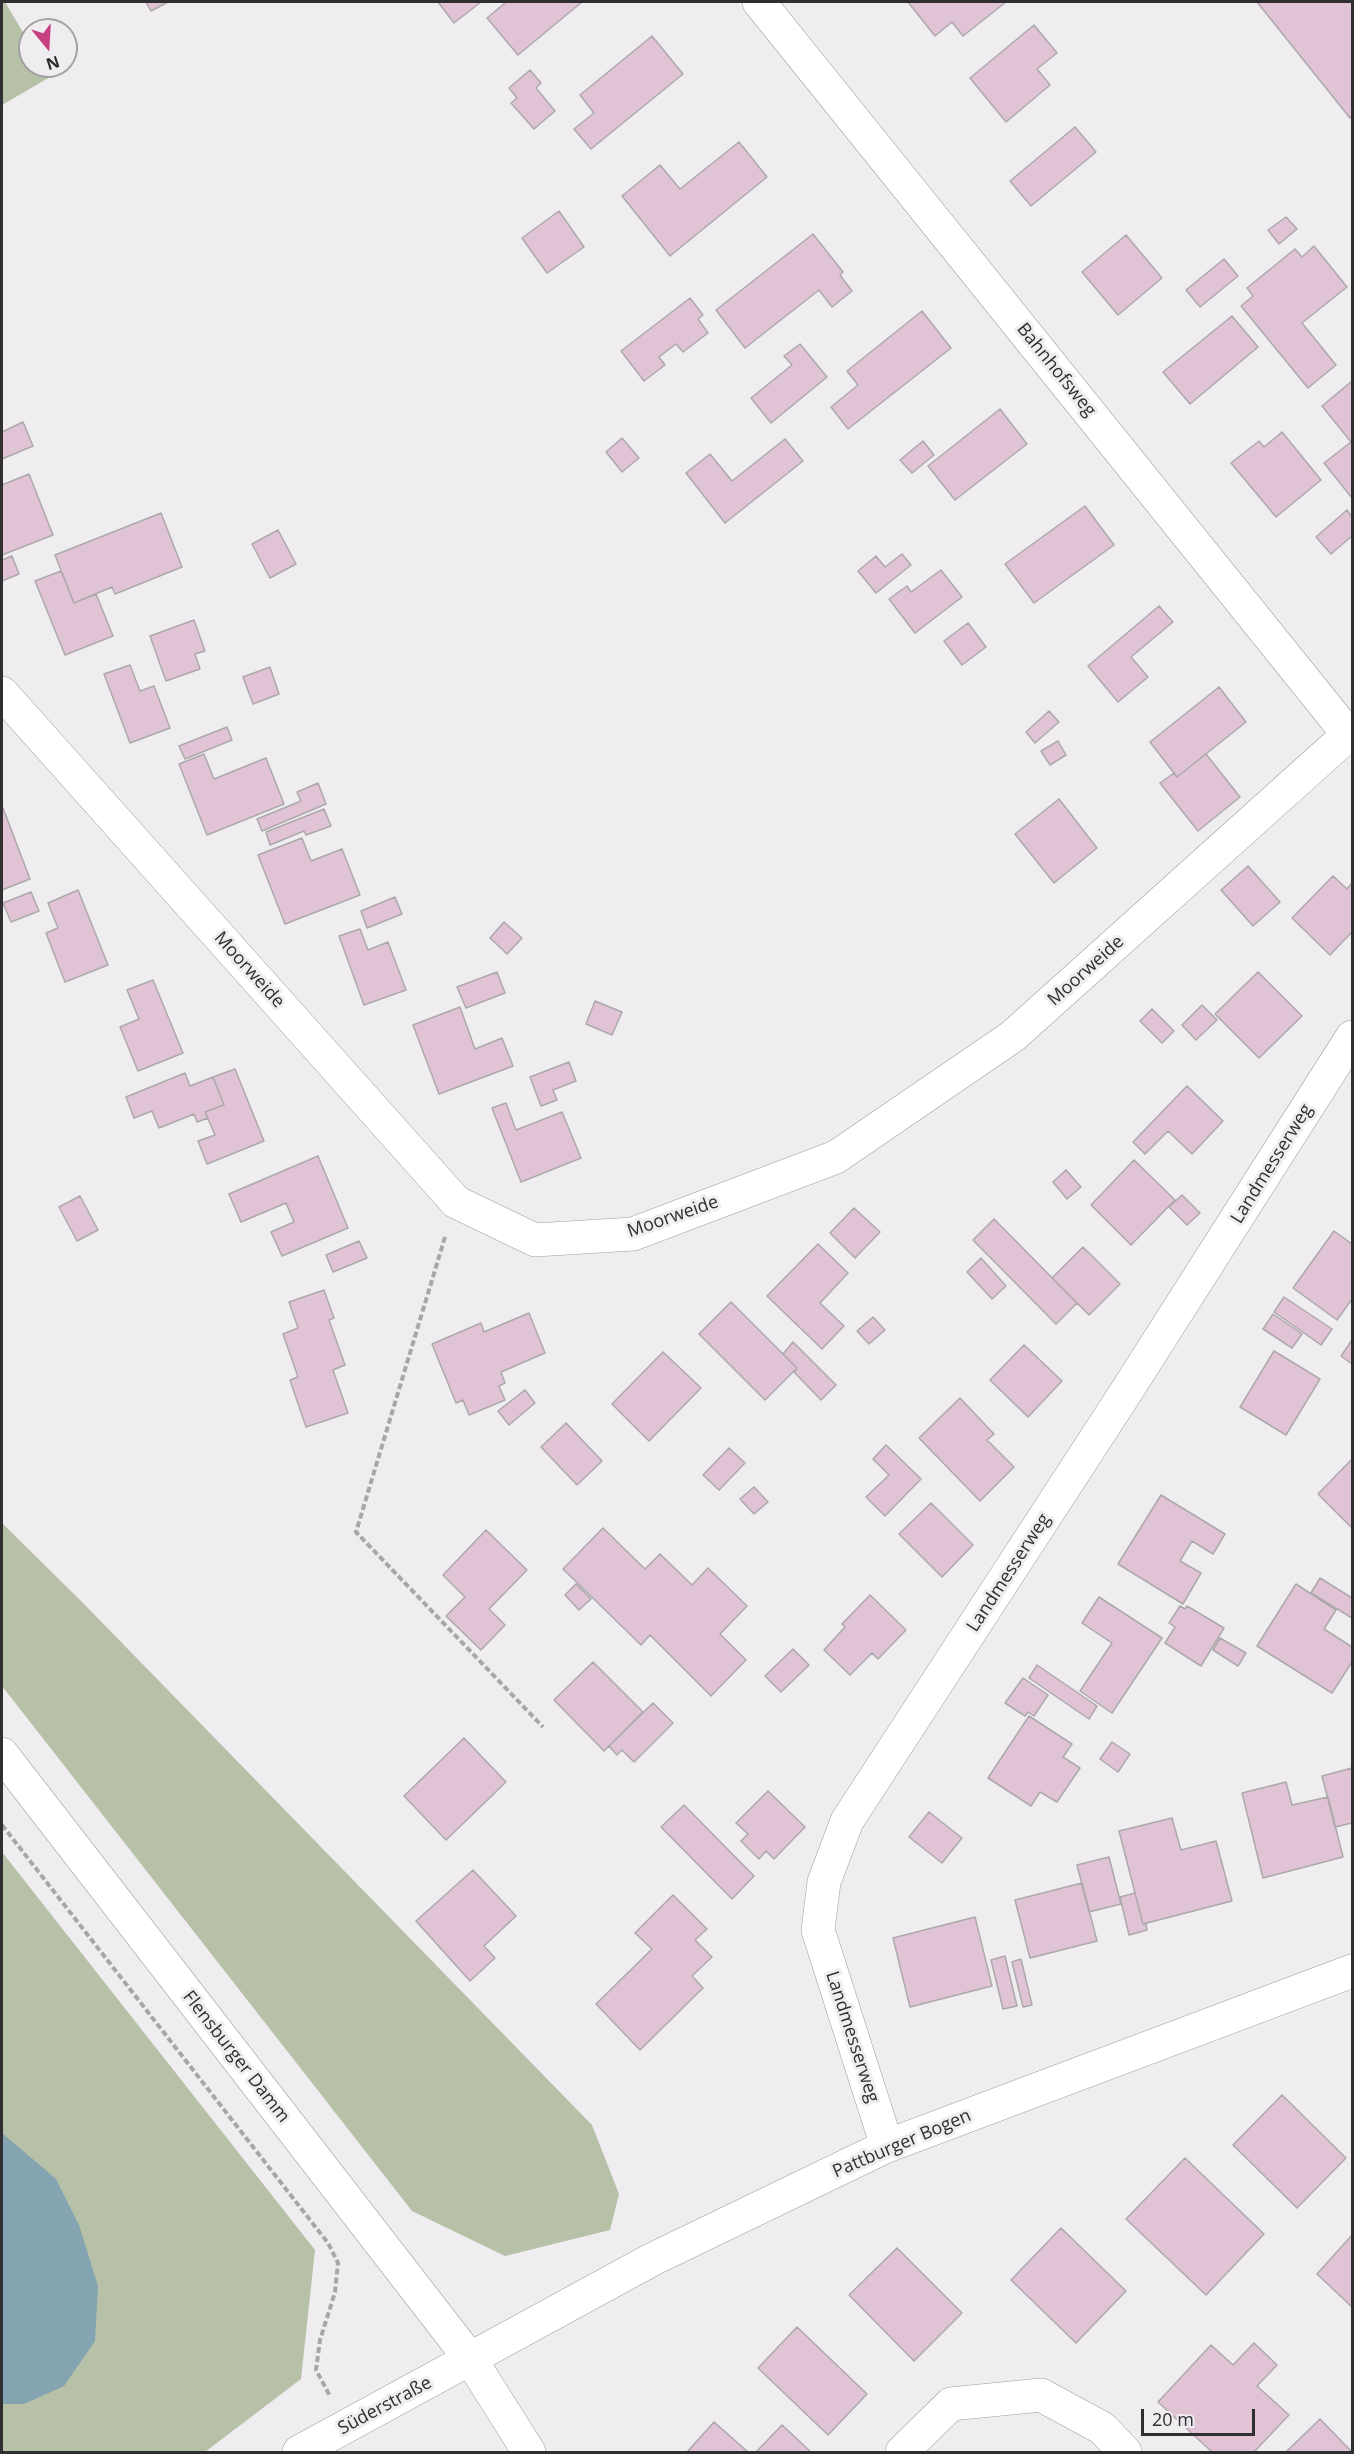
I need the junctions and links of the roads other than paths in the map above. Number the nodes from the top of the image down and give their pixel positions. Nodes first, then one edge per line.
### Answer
1 (759, 2) edge
2 (2, 693) edge
3 (1351, 737) edge
4 (1353, 1037) edge
5 (2, 1754) edge
6 (1353, 1971) edge
7 (887, 2146) junction
8 (471, 2360) junction
9 (299, 2452) edge
10 (529, 2452) edge
11 (902, 2452) edge
12 (1125, 2452) edge

1 - 3 street, Bahnhofsweg
2 - 3 street, Moorweide
4 - 7 street, Landmesserweg
5 - 8 street, Flensburger Damm
6 - 7 street, Pattburger Bogen
7 - 8 street, Pattburger Bogen
8 - 9 street, Süderstraße
8 - 10 street, Flensburger Damm
11 - 12 street

